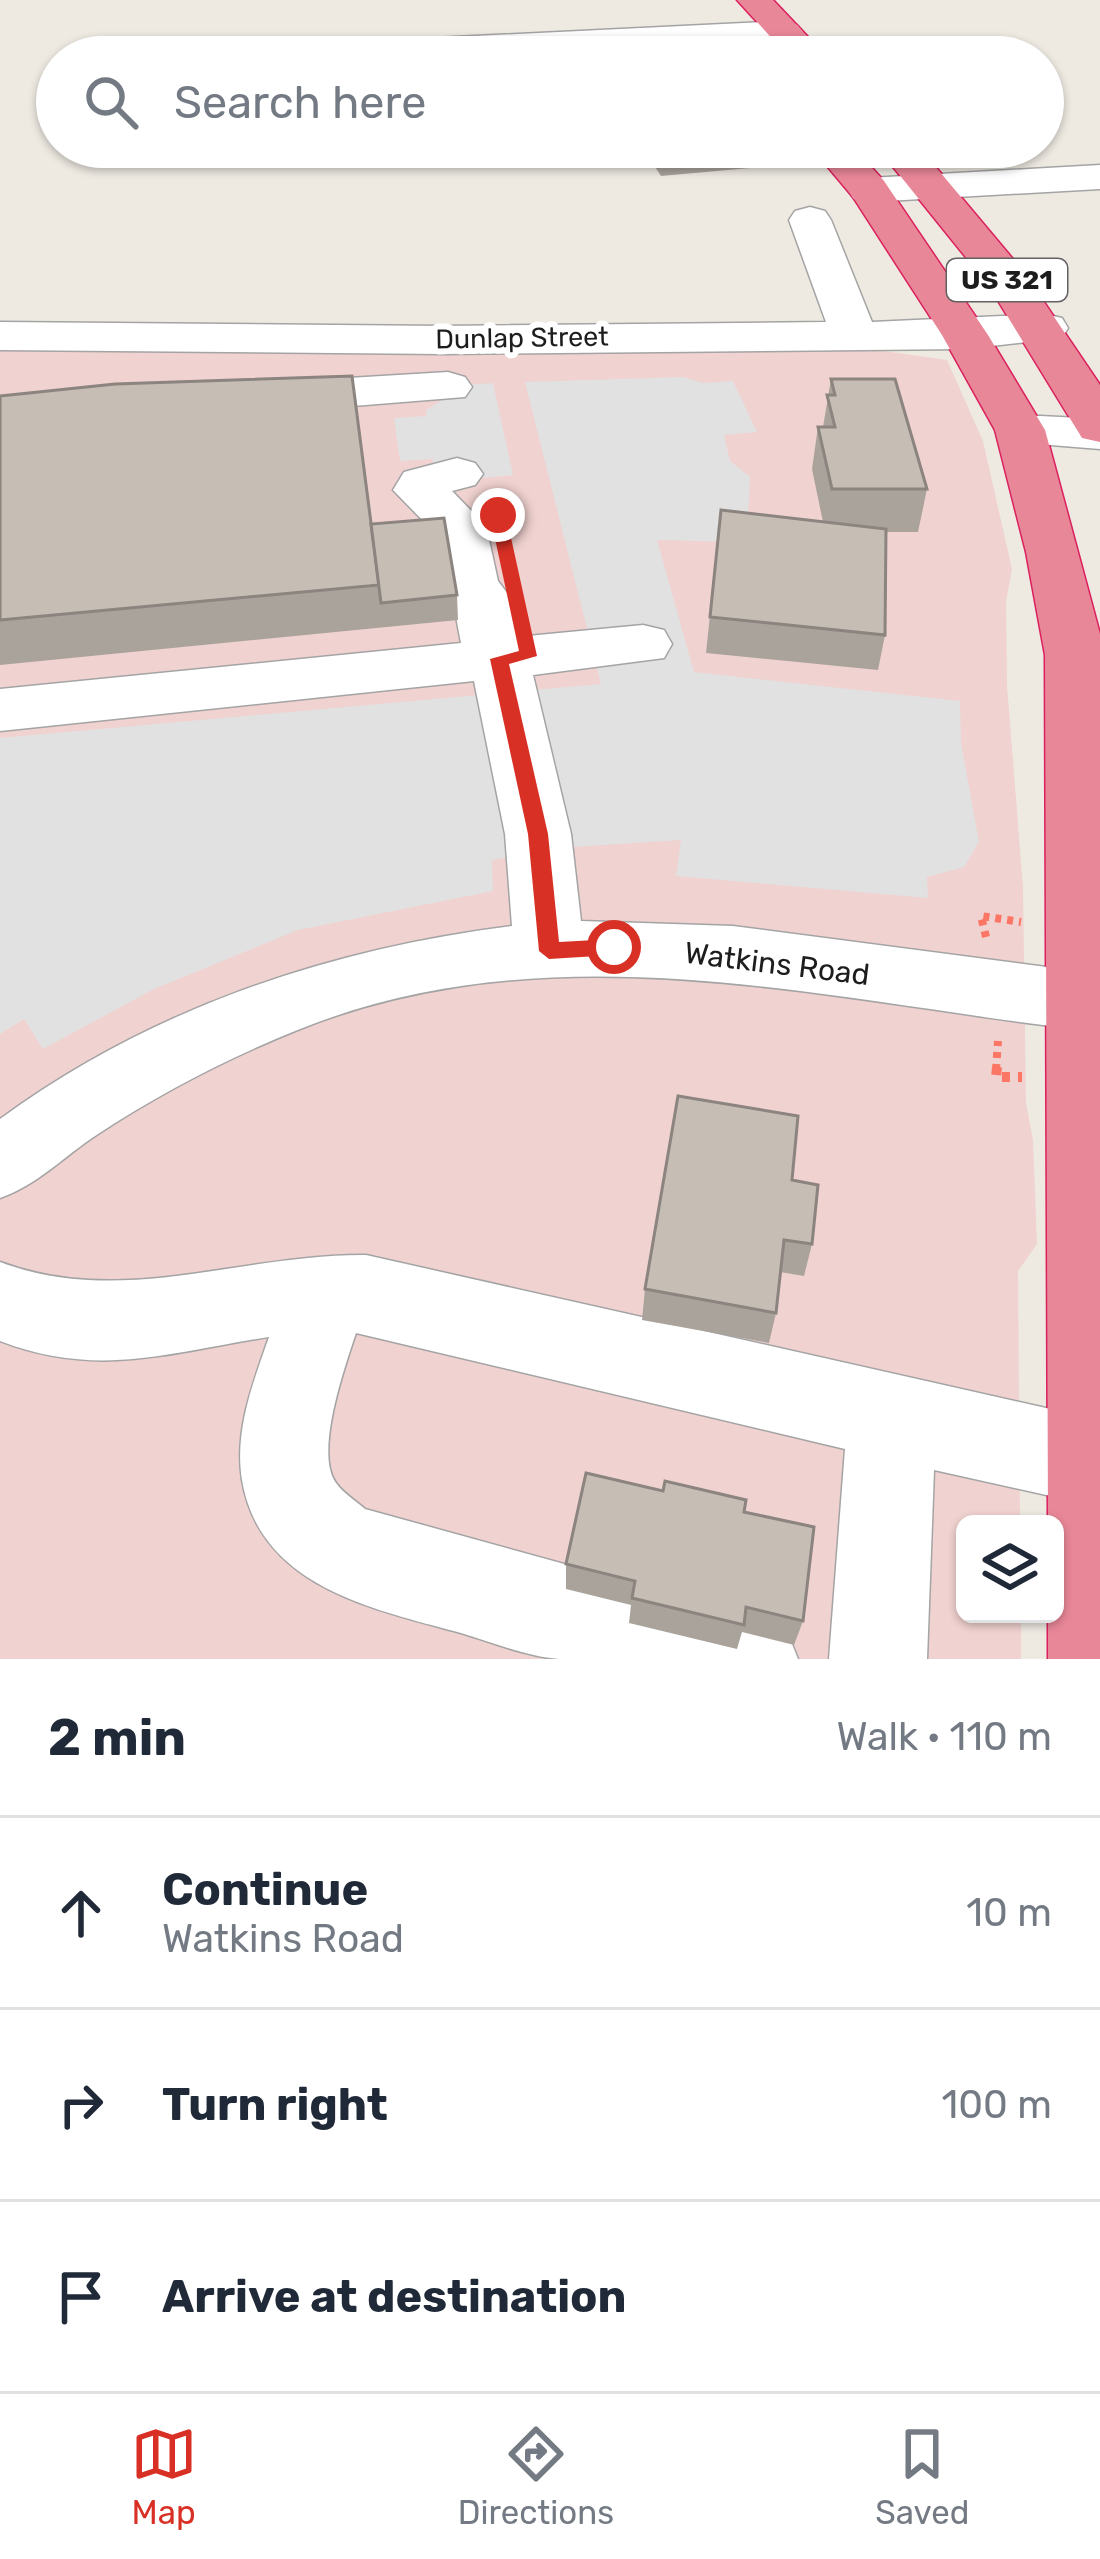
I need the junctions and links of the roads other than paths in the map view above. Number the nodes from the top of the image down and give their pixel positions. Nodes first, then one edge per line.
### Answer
1 (702, 0) edge
2 (754, 0) edge
3 (732, 36) edge
4 (788, 36) edge
5 (882, 168) edge
6 (883, 168) edge
7 (904, 168) edge
8 (1100, 177) edge
9 (810, 220) dead end
10 (1045, 328) junction
11 (965, 334) junction
12 (854, 336) junction
13 (0, 337) edge
14 (660, 337) junction
15 (446, 363) junction
16 (685, 388) dead end
17 (216, 393) edge
18 (1019, 430) junction
19 (1100, 430) edge
20 (643, 644) dead end
21 (514, 658) junction
22 (0, 710) edge
23 (549, 951) junction
24 (1090, 1002) edge
25 (11, 1136) edge
26 (326, 1294) junction
27 (0, 1301) edge
28 (892, 1415) junction
29 (1095, 1464) junction
30 (748, 1659) edge
31 (878, 1659) edge
32 (1097, 1659) edge

1 - 3 highway
2 - 4 highway
5 - 11 highway, US 321
6 - 10 highway, US 321
7 - 8 street
9 - 12 street
10 - 11 street, Dunlap Street
10 - 19 highway, US 321
11 - 12 street, Dunlap Street
11 - 18 highway, US 321
12 - 14 street, Dunlap Street
13 - 15 street, Dunlap Street
14 - 15 street, Dunlap Street
14 - 16 street
15 - 17 street
15 - 21 street
18 - 19 street
18 - 24 highway, US 321
20 - 21 street
21 - 22 street
21 - 23 street
23 - 24 street, Watkins Road
23 - 25 street, Watkins Road
24 - 29 highway, US 321
26 - 27 street
26 - 28 street
26 - 30 street
28 - 29 street
28 - 31 street
29 - 32 highway, US 321

